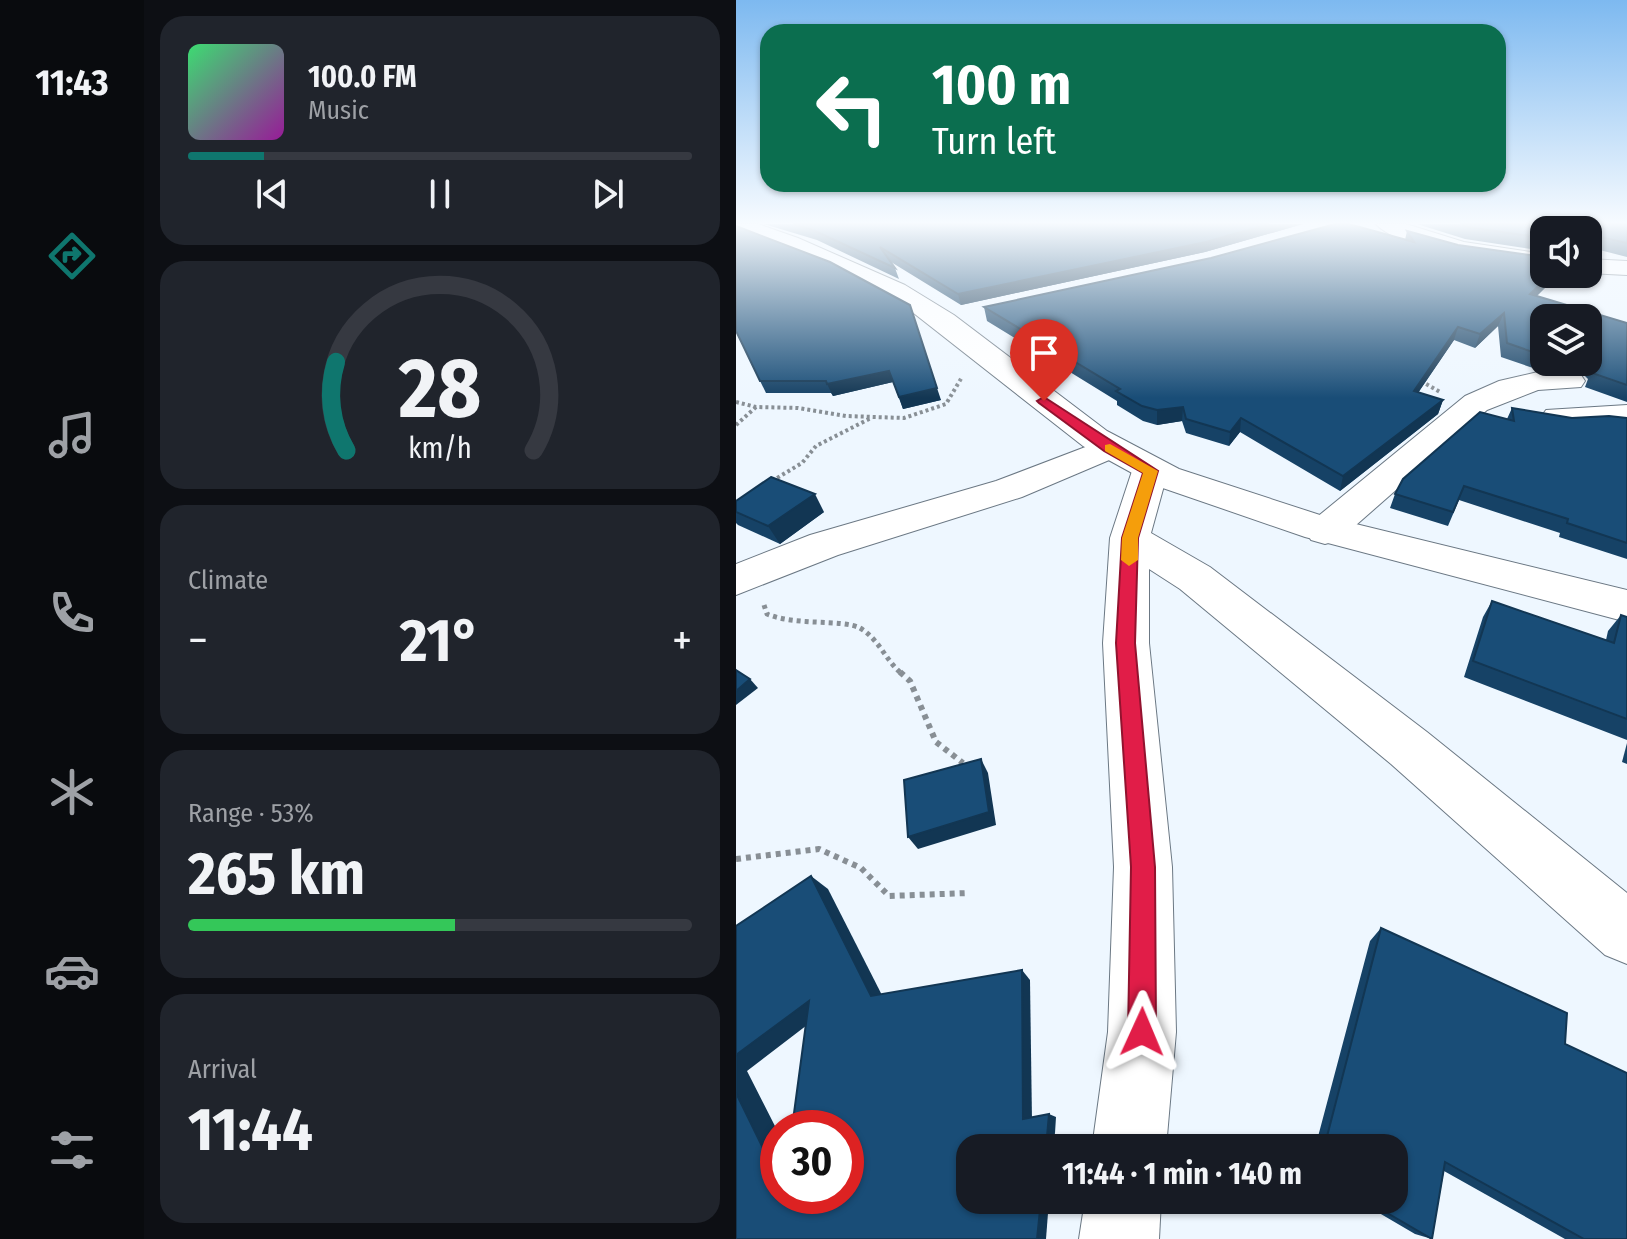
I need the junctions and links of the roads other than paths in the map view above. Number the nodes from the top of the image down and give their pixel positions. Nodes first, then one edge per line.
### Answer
1 (877, 282) edge
2 (973, 314) dead end
3 (943, 320) junction
4 (1570, 381) dead end
5 (1476, 403) junction
6 (1627, 415) edge
7 (1130, 459) junction
8 (1325, 531) junction
9 (1130, 538) junction
10 (739, 578) edge
11 (1627, 606) edge
12 (1627, 933) edge
13 (1131, 1134) edge
14 (1122, 1214) edge
15 (1119, 1239) edge

1 - 3 street
2 - 3 street
3 - 7 street
4 - 5 street
5 - 6 street
5 - 8 street
7 - 8 street
7 - 9 street
7 - 10 street
8 - 11 street
9 - 12 street
9 - 13 street
14 - 15 street

